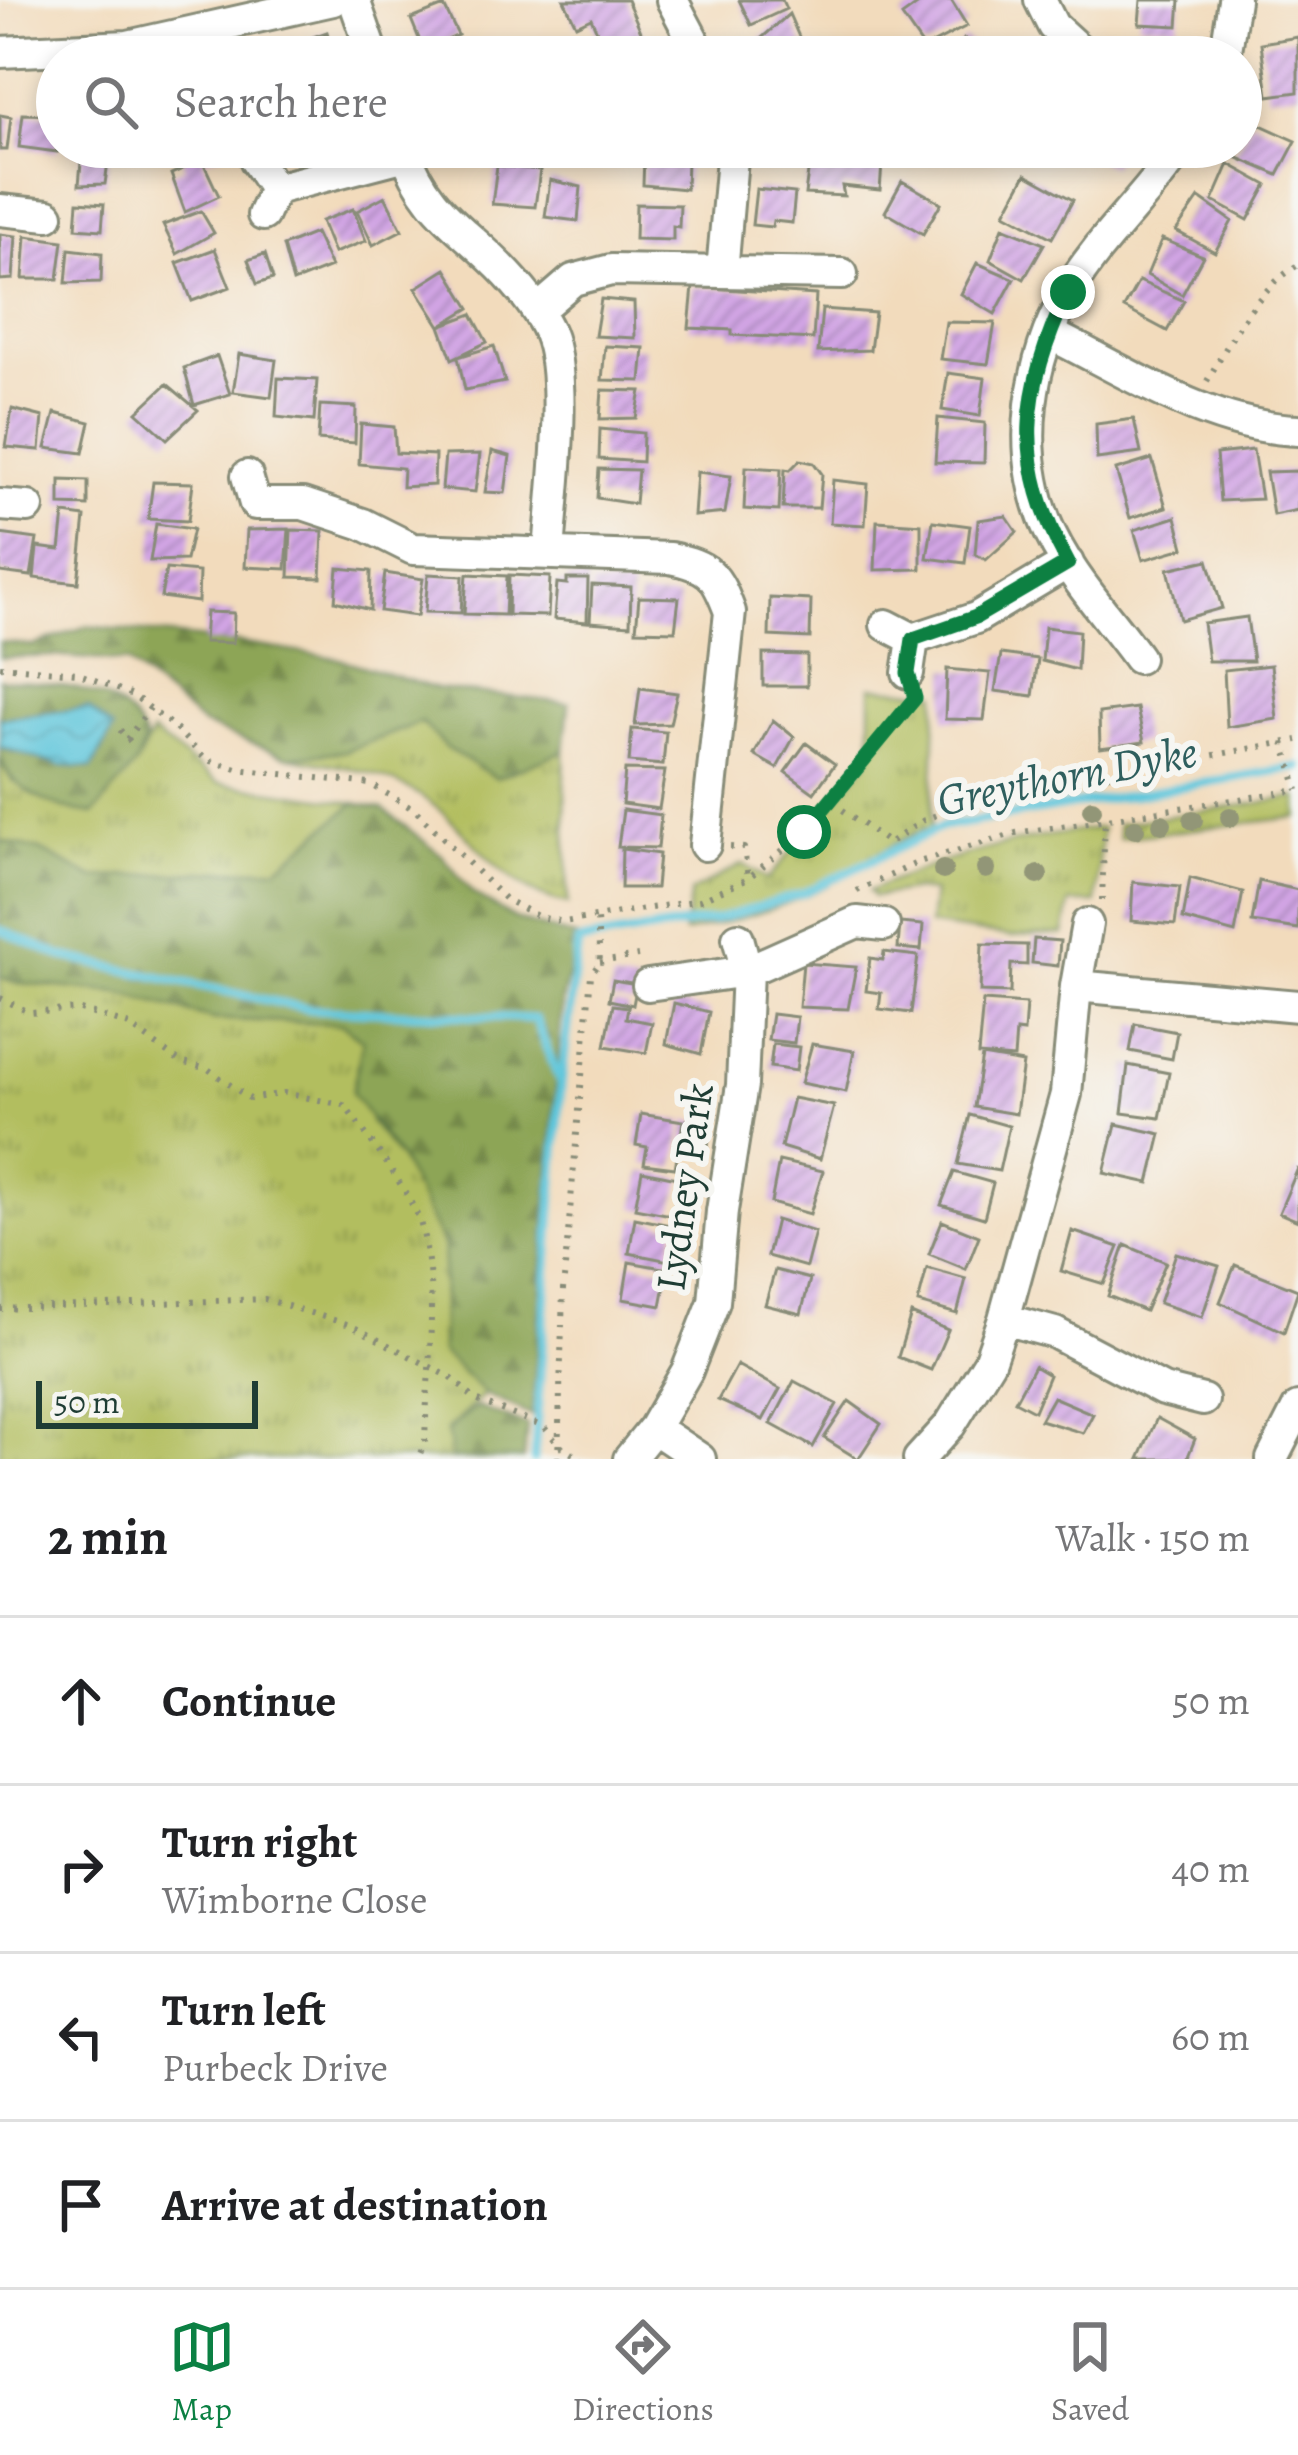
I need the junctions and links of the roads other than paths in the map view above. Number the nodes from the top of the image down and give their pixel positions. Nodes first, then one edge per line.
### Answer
1 (332, 0) edge
2 (354, 0) edge
3 (672, 0) edge
4 (1040, 0) edge
5 (1234, 0) edge
6 (172, 36) edge
7 (367, 36) edge
8 (690, 36) edge
9 (1064, 36) edge
10 (1228, 36) edge
11 (36, 50) edge
12 (0, 52) edge
13 (258, 168) edge
14 (360, 168) edge
15 (413, 168) edge
16 (731, 168) edge
17 (1164, 168) edge
18 (0, 210) edge
19 (48, 215) dead end
20 (722, 272) junction
21 (842, 274) dead end
22 (537, 311) junction
23 (1050, 334) junction
24 (1298, 430) edge
25 (248, 476) dead end
26 (549, 554) junction
27 (1068, 563) junction
28 (1138, 658) dead end
29 (908, 673) road end
30 (705, 844) dead end
31 (1087, 924) road end
32 (884, 926) dead end
33 (738, 938) dead end
34 (743, 972) junction
35 (648, 985) dead end
36 (1076, 986) junction
37 (1298, 1006) edge
38 (1004, 1319) junction
39 (1203, 1400) dead end
40 (1298, 1408) edge
41 (654, 1428) junction
42 (629, 1459) edge
43 (700, 1459) edge
44 (919, 1459) edge
45 (1272, 1459) edge

1 - 6 street
2 - 7 street
3 - 8 street
4 - 9 street
5 - 10 street
11 - 12 street
13 - 14 street
15 - 22 street
16 - 20 street
17 - 23 street
18 - 19 street
20 - 21 street
20 - 22 street
22 - 26 street
23 - 24 street
23 - 27 street
25 - 26 street
26 - 30 street
27 - 28 street
27 - 29 street
31 - 36 street
32 - 34 street
33 - 34 street, Lydney Park
34 - 35 street
34 - 41 street, Lydney Park
36 - 37 street
36 - 38 street
38 - 39 street
38 - 44 street
40 - 45 street
41 - 42 street, Lydney Park
41 - 43 street

